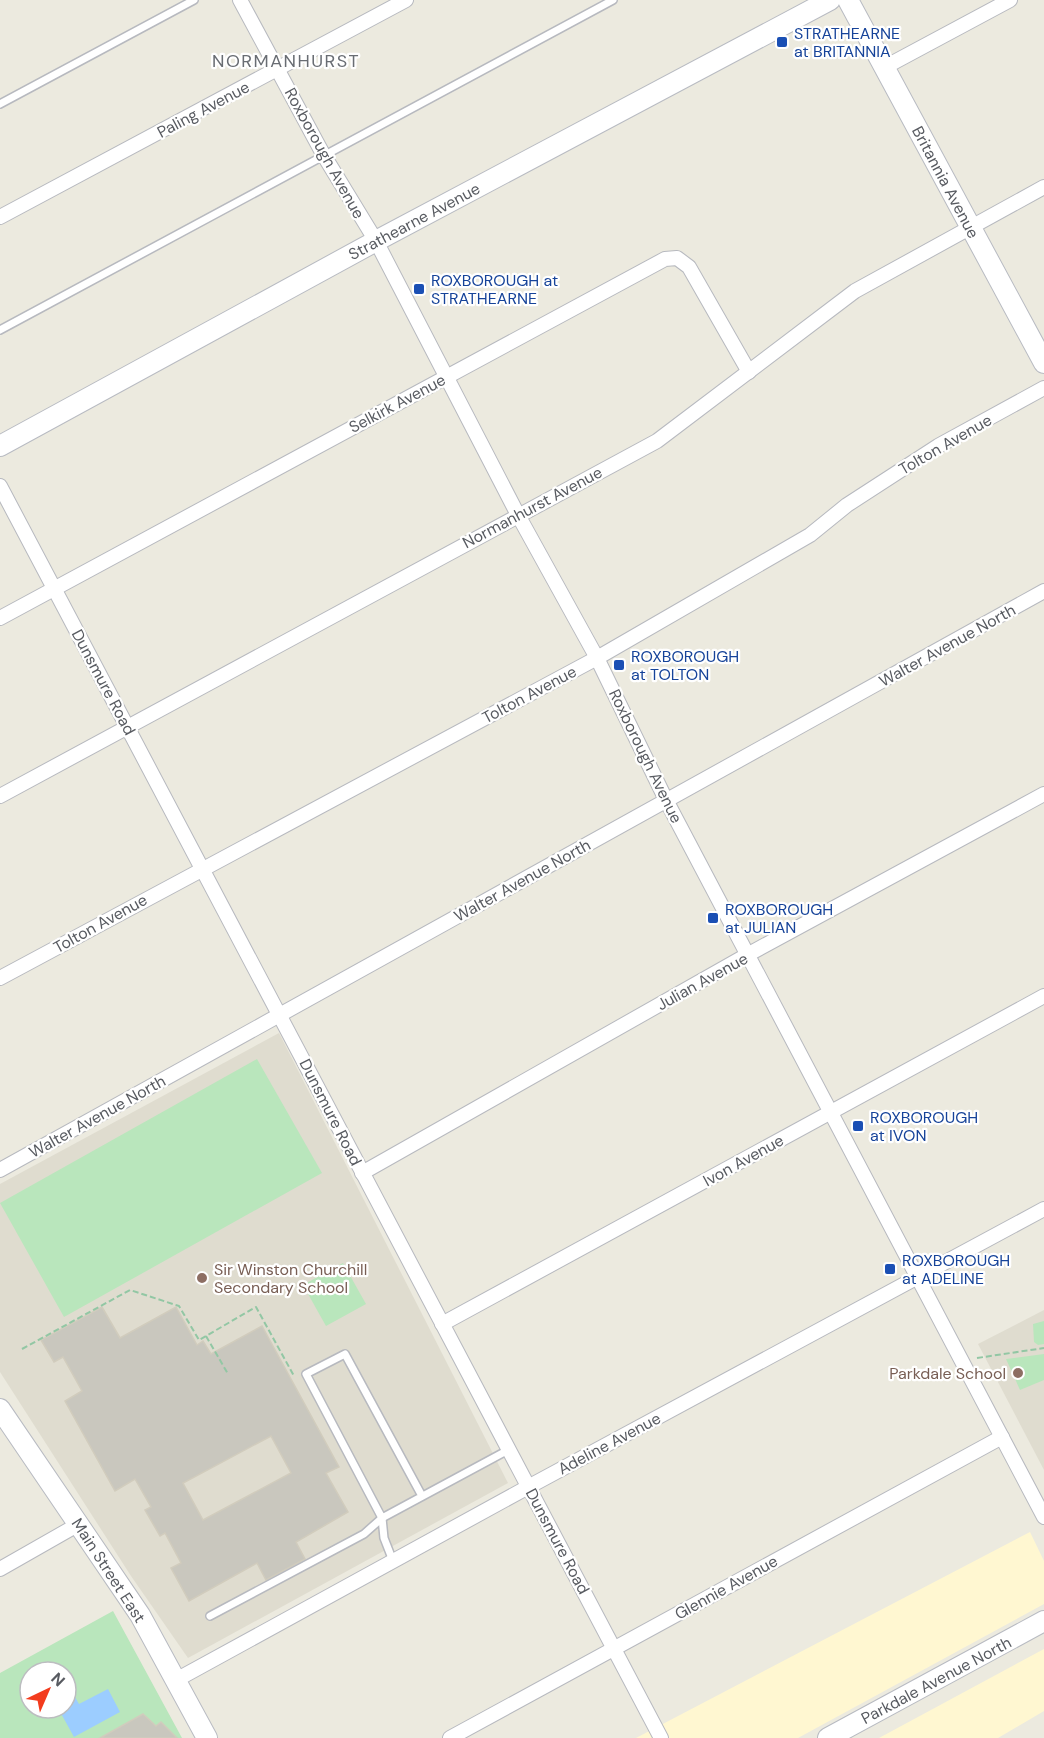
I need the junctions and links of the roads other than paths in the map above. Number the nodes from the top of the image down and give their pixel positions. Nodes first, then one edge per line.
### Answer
1 (194, 0) edge
2 (240, 0) edge
3 (406, 0) edge
4 (613, 0) edge
5 (830, 0) edge
6 (848, 0) edge
7 (1010, 0) edge
8 (885, 67) junction
9 (278, 69) junction
10 (0, 104) edge
11 (323, 154) junction
12 (1044, 187) edge
13 (0, 217) edge
14 (970, 228) junction
15 (376, 241) junction
16 (0, 330) edge
17 (1044, 363) edge
18 (749, 372) junction
19 (446, 377) junction
20 (1044, 388) edge
21 (0, 446) edge
22 (0, 486) edge
23 (518, 515) junction
24 (54, 588) junction
25 (1044, 591) edge
26 (0, 618) edge
27 (597, 657) junction
28 (128, 727) junction
29 (1044, 794) edge
30 (0, 796) edge
31 (666, 800) junction
32 (203, 867) junction
33 (747, 955) junction
34 (0, 978) edge
35 (1044, 996) edge
36 (280, 1013) junction
37 (830, 1113) junction
38 (0, 1170) edge
39 (362, 1173) junction
40 (1044, 1209) edge
41 (917, 1277) junction
42 (442, 1324) junction
43 (0, 1409) edge
44 (1002, 1437) junction
45 (510, 1449) junction
46 (530, 1486) junction
47 (422, 1496) junction
48 (1044, 1517) edge
49 (382, 1518) junction
50 (79, 1524) junction
51 (393, 1561) junction
52 (0, 1569) edge
53 (210, 1616) dead end
54 (1044, 1621) edge
55 (614, 1648) junction
56 (176, 1680) junction
57 (207, 1738) edge
58 (450, 1738) edge
59 (661, 1738) edge
60 (828, 1738) edge

1 - 10 lane
2 - 9 street, Roxborough Avenue
3 - 9 street, Paling Avenue
4 - 11 lane
5 - 15 street, Strathearne Avenue
6 - 8 street, Britannia Avenue
7 - 8 street
8 - 14 street, Britannia Avenue
9 - 11 street, Roxborough Avenue
9 - 13 street, Paling Avenue
11 - 15 street, Roxborough Avenue
11 - 16 lane
12 - 14 street, Normanhurst Avenue
14 - 17 street, Britannia Avenue
14 - 18 street, Normanhurst Avenue
15 - 19 street, Roxborough Avenue
15 - 21 street, Strathearne Avenue
18 - 19 street, Selkirk Avenue
18 - 23 street, Normanhurst Avenue
19 - 23 street, Roxborough Avenue
19 - 24 street, Selkirk Avenue
20 - 27 street, Tolton Avenue
22 - 24 street, Dunsmure Road
23 - 27 street, Roxborough Avenue
23 - 28 street, Normanhurst Avenue
24 - 26 street, Selkirk Avenue
24 - 28 street, Dunsmure Road
25 - 31 street, Walter Avenue North
27 - 31 street, Roxborough Avenue
27 - 32 street, Tolton Avenue
28 - 30 street, Normanhurst Avenue
28 - 32 street, Dunsmure Road
29 - 33 street, Julian Avenue
31 - 33 street, Roxborough Avenue
31 - 36 street, Walter Avenue North
32 - 34 street, Tolton Avenue
32 - 36 street, Dunsmure Road
33 - 37 street, Roxborough Avenue
33 - 39 street, Julian Avenue
35 - 37 street, Ivon Avenue
36 - 38 street, Walter Avenue North
36 - 39 street, Dunsmure Road
37 - 41 street, Roxborough Avenue
37 - 42 street, Ivon Avenue
39 - 42 street, Dunsmure Road
40 - 41 street, Adeline Avenue
41 - 44 street, Roxborough Avenue
41 - 46 street, Adeline Avenue
42 - 45 street, Dunsmure Road
43 - 50 street, Main Street East
44 - 48 street, Roxborough Avenue
44 - 55 street, Glennie Avenue
45 - 46 street, Dunsmure Road
45 - 47 lane
46 - 51 street, Adeline Avenue
46 - 55 street, Dunsmure Road
47 - 49 lane
47 - 49 lane
49 - 51 lane
49 - 53 lane
50 - 52 street
50 - 56 street, Main Street East
51 - 56 street, Adeline Avenue
54 - 60 street, Parkdale Avenue North
55 - 58 street, Glennie Avenue
55 - 59 street, Dunsmure Road
56 - 57 street, Main Street East

